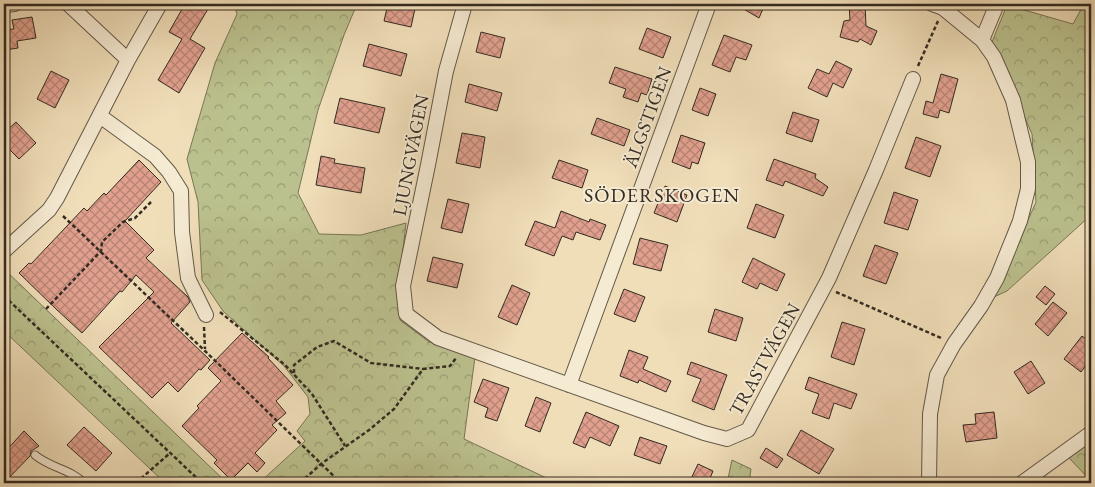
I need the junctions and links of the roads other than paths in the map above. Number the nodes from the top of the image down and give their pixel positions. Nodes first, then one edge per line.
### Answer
1 (15, 4) edge
2 (68, 4) edge
3 (160, 4) edge
4 (465, 4) edge
5 (709, 4) edge
6 (932, 4) edge
7 (997, 4) edge
8 (4, 5) edge
9 (982, 40) junction
10 (128, 60) junction
11 (913, 79) road end
12 (100, 116) junction
13 (4, 251) edge
14 (406, 314) joint
15 (206, 315) road end
16 (569, 385) junction
17 (1091, 433) edge
18 (35, 456) dead end
19 (84, 483) edge
20 (929, 483) edge
21 (1022, 483) edge

1 - 8 street
2 - 10 street
3 - 10 street
4 - 14 street, LJUNGVÄGEN
5 - 16 street, ÄLGSTIGEN
6 - 9 street
7 - 9 street
9 - 20 street
10 - 12 street
11 - 16 street, TRASTVÄGEN
12 - 13 street
12 - 15 street
14 - 16 street, TRASTVÄGEN
17 - 21 street
18 - 19 lane

